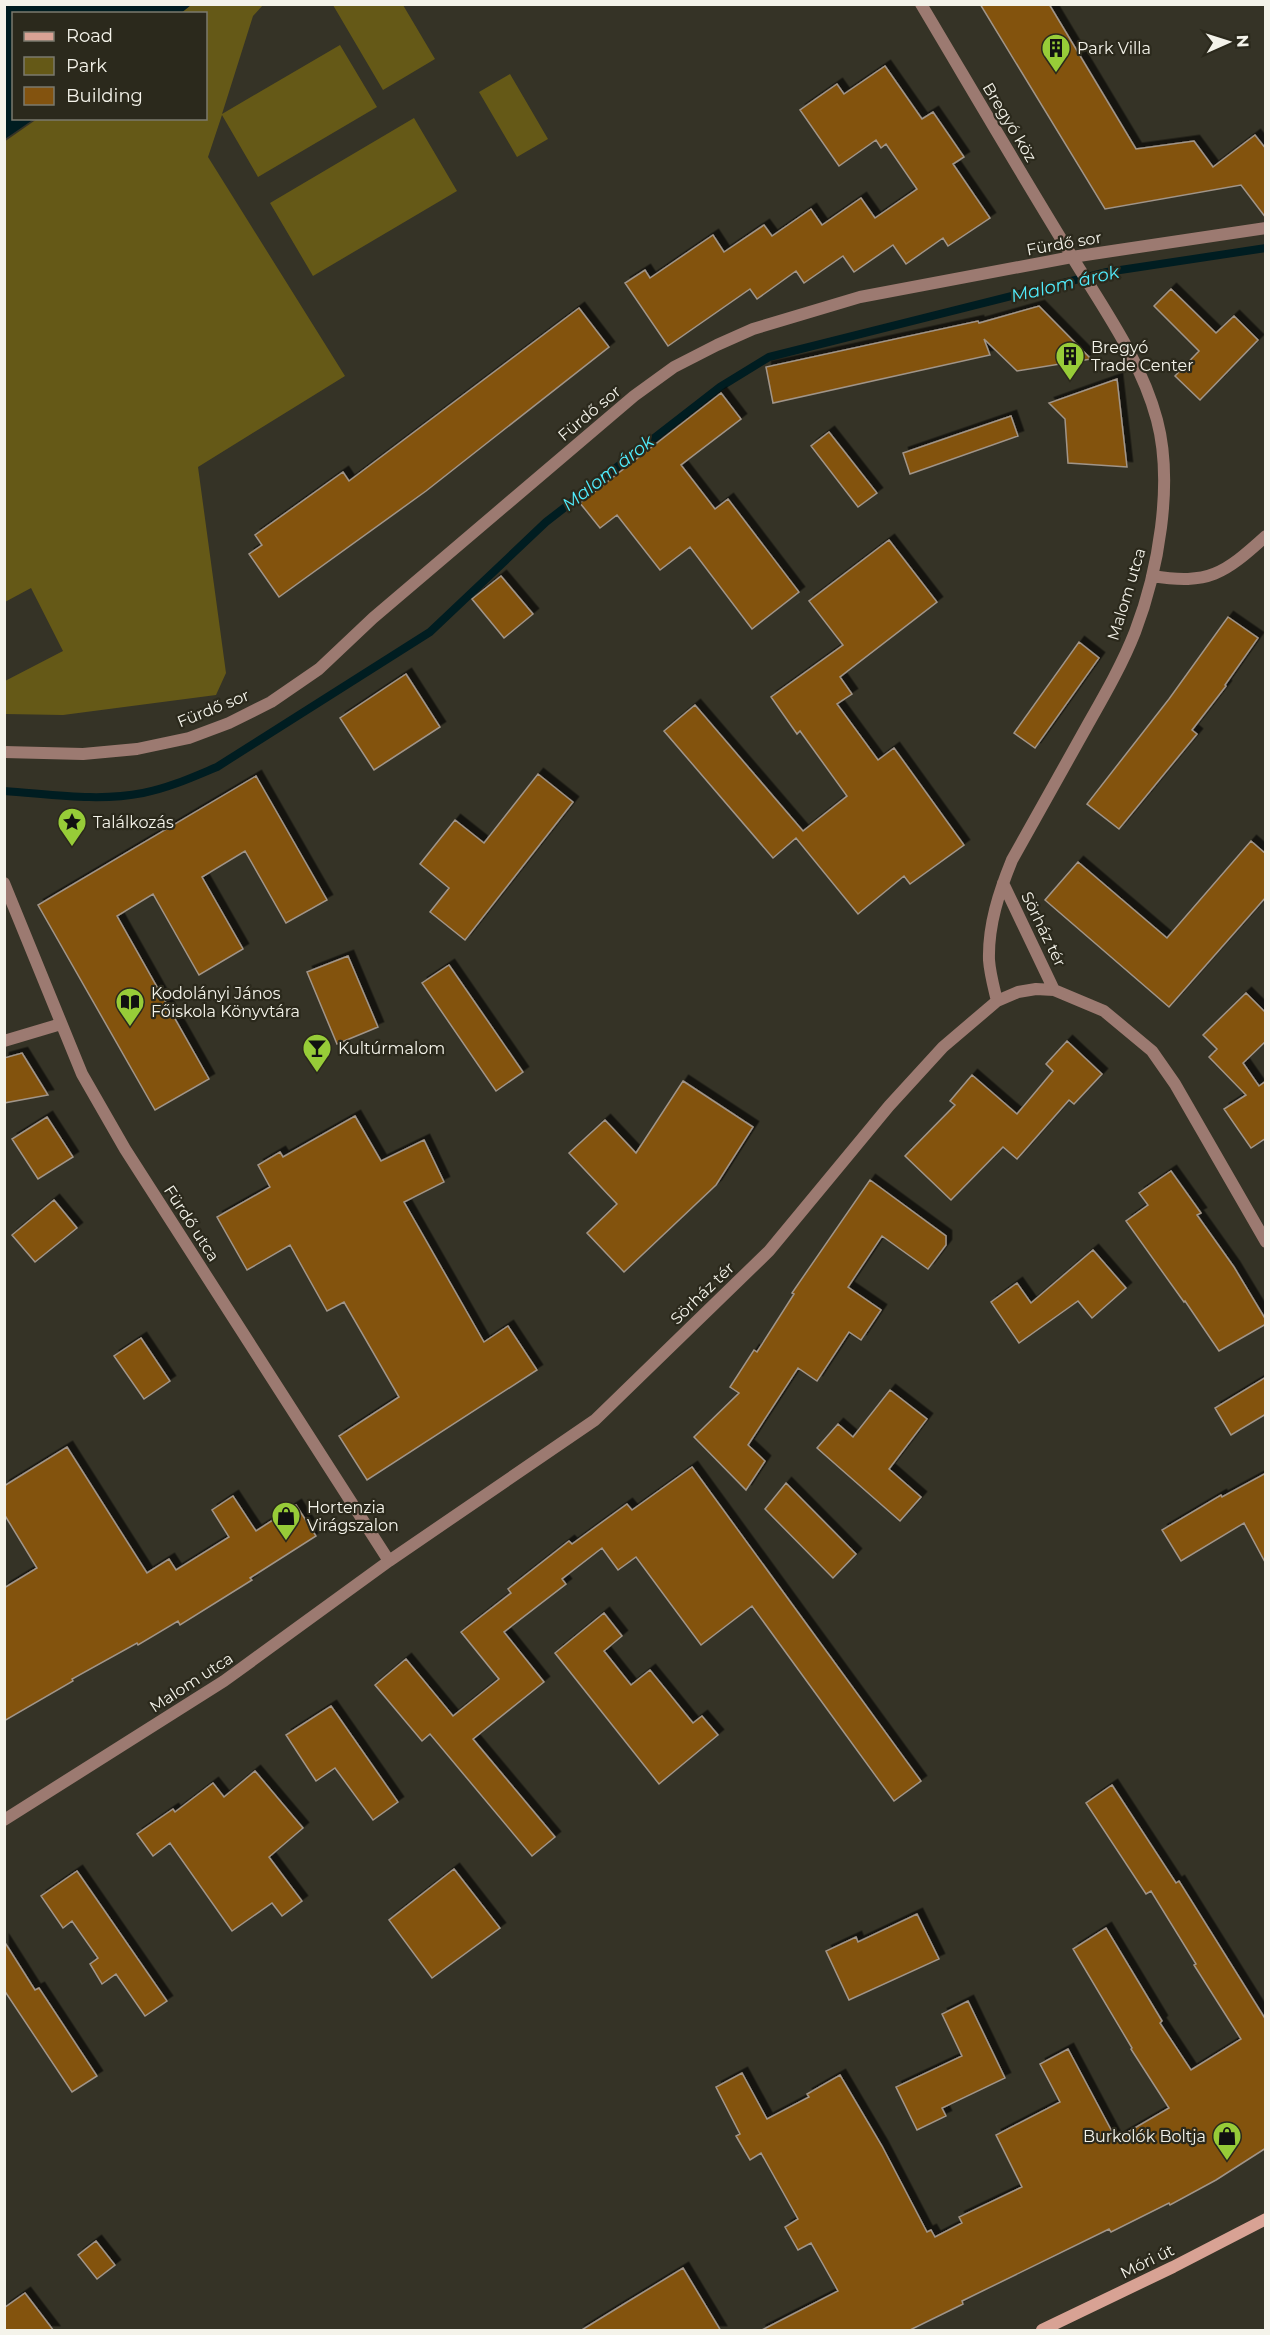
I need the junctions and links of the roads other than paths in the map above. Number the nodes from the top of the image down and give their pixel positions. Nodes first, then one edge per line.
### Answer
1 (921, 4) edge
2 (1266, 228) edge
3 (1072, 257) junction
4 (1266, 536) edge
5 (1152, 576) junction
6 (4, 752) edge
7 (4, 883) edge
8 (1003, 883) junction
9 (1054, 990) junction
10 (997, 1001) junction
11 (61, 1024) junction
12 (4, 1041) edge
13 (1266, 1242) edge
14 (389, 1561) junction
15 (4, 1820) edge
16 (1266, 2219) edge
17 (1042, 2331) edge

1 - 3 street, Bregyó köz
2 - 3 street, Fürdő sor
3 - 5 street, Malom utca
3 - 6 street, Fürdő sor
4 - 5 street
5 - 8 street, Malom utca
7 - 11 street, Fürdő utca
8 - 9 street, Sörház tér
8 - 10 street, Malom utca
9 - 10 street
9 - 13 street
10 - 14 street, Sörház tér
11 - 12 street
11 - 14 street, Fürdő utca
14 - 15 street, Malom utca
16 - 17 main road, Móri út

